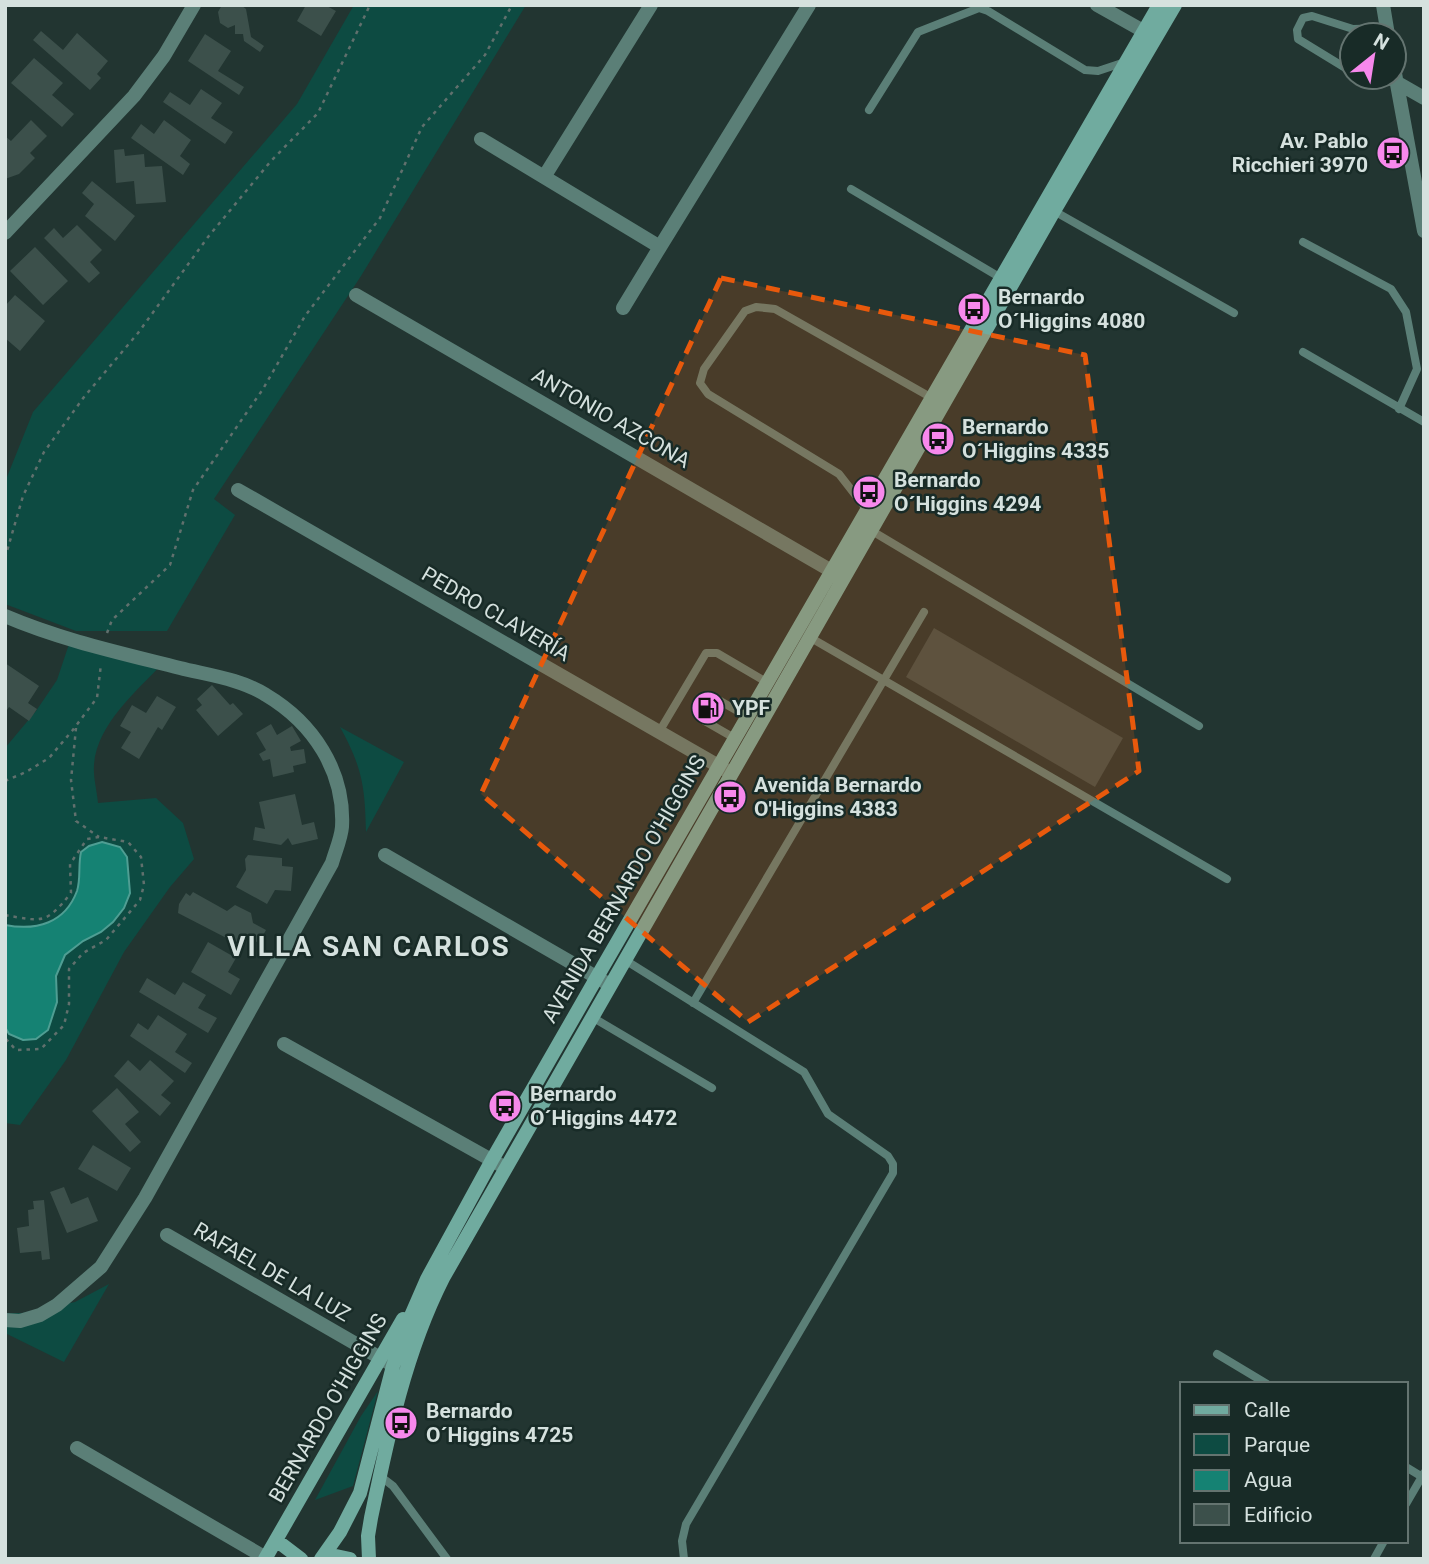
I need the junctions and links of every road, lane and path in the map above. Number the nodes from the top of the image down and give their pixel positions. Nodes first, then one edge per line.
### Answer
1 (194, 5) edge
2 (370, 5) edge
3 (512, 5) edge
4 (651, 5) edge
5 (809, 5) edge
6 (1097, 5) edge
7 (1159, 5) edge
8 (1175, 5) edge
9 (1338, 24) edge
10 (1149, 35) junction
11 (1126, 61) junction
12 (1338, 63) edge
13 (1408, 85) edge
14 (1398, 91) edge
15 (1424, 98) edge
16 (869, 110) dead end
17 (481, 139) dead end
18 (544, 177) junction
19 (851, 189) dead end
20 (1049, 208) junction
21 (1424, 231) edge
22 (5, 233) edge
23 (1303, 242) dead end
24 (660, 247) junction
25 (1001, 278) junction
26 (356, 295) dead end
27 (623, 308) dead end
28 (1234, 313) dead end
29 (1303, 352) dead end
30 (950, 379) junction
31 (932, 398) junction
32 (1399, 409) junction
33 (1424, 422) edge
34 (238, 490) dead end
35 (867, 510) junction
36 (865, 528) junction
37 (5, 558) edge
38 (838, 575) junction
39 (924, 612) dead end
40 (5, 616) edge
41 (804, 634) junction
42 (102, 648) junction
43 (882, 680) junction
44 (768, 683) junction
45 (715, 698) dead end
46 (748, 717) junction
47 (703, 720) dead end
48 (77, 724) junction
49 (1199, 726) dead end
50 (659, 732) junction
51 (736, 739) junction
52 (720, 766) junction
53 (733, 775) junction
54 (5, 781) edge
55 (99, 837) junction
56 (385, 855) dead end
57 (1227, 879) dead end
58 (5, 915) edge
59 (625, 960) junction
60 (597, 977) junction
61 (610, 985) junction
62 (693, 1003) junction
63 (592, 1017) junction
64 (5, 1038) edge
65 (284, 1044) dead end
66 (712, 1088) dead end
67 (498, 1163) junction
68 (167, 1235) dead end
69 (427, 1279) junction
70 (5, 1320) edge
71 (1217, 1354) dead end
72 (380, 1358) junction
73 (393, 1366) junction
74 (1264, 1382) edge
75 (77, 1448) dead end
76 (373, 1474) junction
77 (1423, 1476) edge
78 (1408, 1500) edge
79 (276, 1540) junction
80 (1383, 1543) edge
81 (265, 1558) edge
82 (301, 1559) edge
83 (321, 1559) edge
84 (350, 1559) edge
85 (369, 1559) edge
86 (447, 1559) edge
87 (684, 1559) edge
88 (1374, 1559) edge

1 - 22 street
2 - 37 path
3 - 42 path
4 - 18 street
5 - 24 street
6 - 10 street
7 - 10 main road, AVENIDA BERNARDO O'HIGGINS
8 - 10 main road, AVENIDA BERNARDO O'HIGGINS
9 - 12 lane
10 - 11 main road, AVENIDA BERNARDO O'HIGGINS
10 - 20 main road, AVENIDA BERNARDO O'HIGGINS
11 - 16 lane
11 - 20 main road, AVENIDA BERNARDO O'HIGGINS
13 - 15 street
14 - 21 street
17 - 18 street
18 - 24 street
19 - 25 lane
20 - 25 main road, AVENIDA BERNARDO O'HIGGINS
20 - 28 lane
20 - 30 main road, AVENIDA BERNARDO O'HIGGINS
23 - 32 lane
24 - 27 street
25 - 30 main road, AVENIDA BERNARDO O'HIGGINS
26 - 38 street, ANTONIO AZCONA
29 - 32 lane
30 - 31 main road, AVENIDA BERNARDO O'HIGGINS
30 - 36 main road, AVENIDA BERNARDO O'HIGGINS
31 - 35 main road, AVENIDA BERNARDO O'HIGGINS
31 - 35 lane
32 - 33 lane
34 - 50 street, PEDRO CLAVERÍA
35 - 36 main road, AVENIDA BERNARDO O'HIGGINS
36 - 38 main road, AVENIDA BERNARDO O'HIGGINS
36 - 49 lane
38 - 41 main road, AVENIDA BERNARDO O'HIGGINS
39 - 43 lane
40 - 42 street
41 - 43 lane
41 - 44 main road, AVENIDA BERNARDO O'HIGGINS
41 - 53 main road, AVENIDA BERNARDO O'HIGGINS
42 - 48 path
42 - 70 street
43 - 57 lane
43 - 62 lane
44 - 46 main road, AVENIDA BERNARDO O'HIGGINS
44 - 50 lane
45 - 46 lane
46 - 51 main road, AVENIDA BERNARDO O'HIGGINS
47 - 51 lane
48 - 54 path
48 - 55 path
50 - 52 street, PEDRO CLAVERÍA
51 - 52 main road, AVENIDA BERNARDO O'HIGGINS
52 - 53 street, PEDRO CLAVERÍA
52 - 60 main road, AVENIDA BERNARDO O'HIGGINS
53 - 59 main road, AVENIDA BERNARDO O'HIGGINS
55 - 58 path
55 - 64 path
56 - 60 street
59 - 61 main road, AVENIDA BERNARDO O'HIGGINS
59 - 62 lane
60 - 61 street
60 - 67 main road, AVENIDA BERNARDO O'HIGGINS
61 - 63 main road, AVENIDA BERNARDO O'HIGGINS
62 - 87 lane
63 - 66 lane
63 - 67 main road, AVENIDA BERNARDO O'HIGGINS
65 - 67 street
67 - 69 main road, AVENIDA BERNARDO O'HIGGINS
67 - 76 main road, AVENIDA BERNARDO O'HIGGINS
68 - 72 street, RAFAEL DE LA LUZ
69 - 72 main road, BERNARDO O'HIGGINS
69 - 73 main road, AVENIDA BERNARDO O'HIGGINS
71 - 74 lane
72 - 73 street, RAFAEL DE LA LUZ
72 - 79 main road, BERNARDO O'HIGGINS
73 - 76 main road, AVENIDA BERNARDO O'HIGGINS
75 - 81 street
76 - 83 main road, AVENIDA BERNARDO O'HIGGINS
76 - 85 main road, AVENIDA BERNARDO O'HIGGINS
76 - 86 lane
77 - 78 lane
79 - 81 main road, BERNARDO O'HIGGINS
79 - 82 main road
80 - 88 lane
83 - 84 main road

